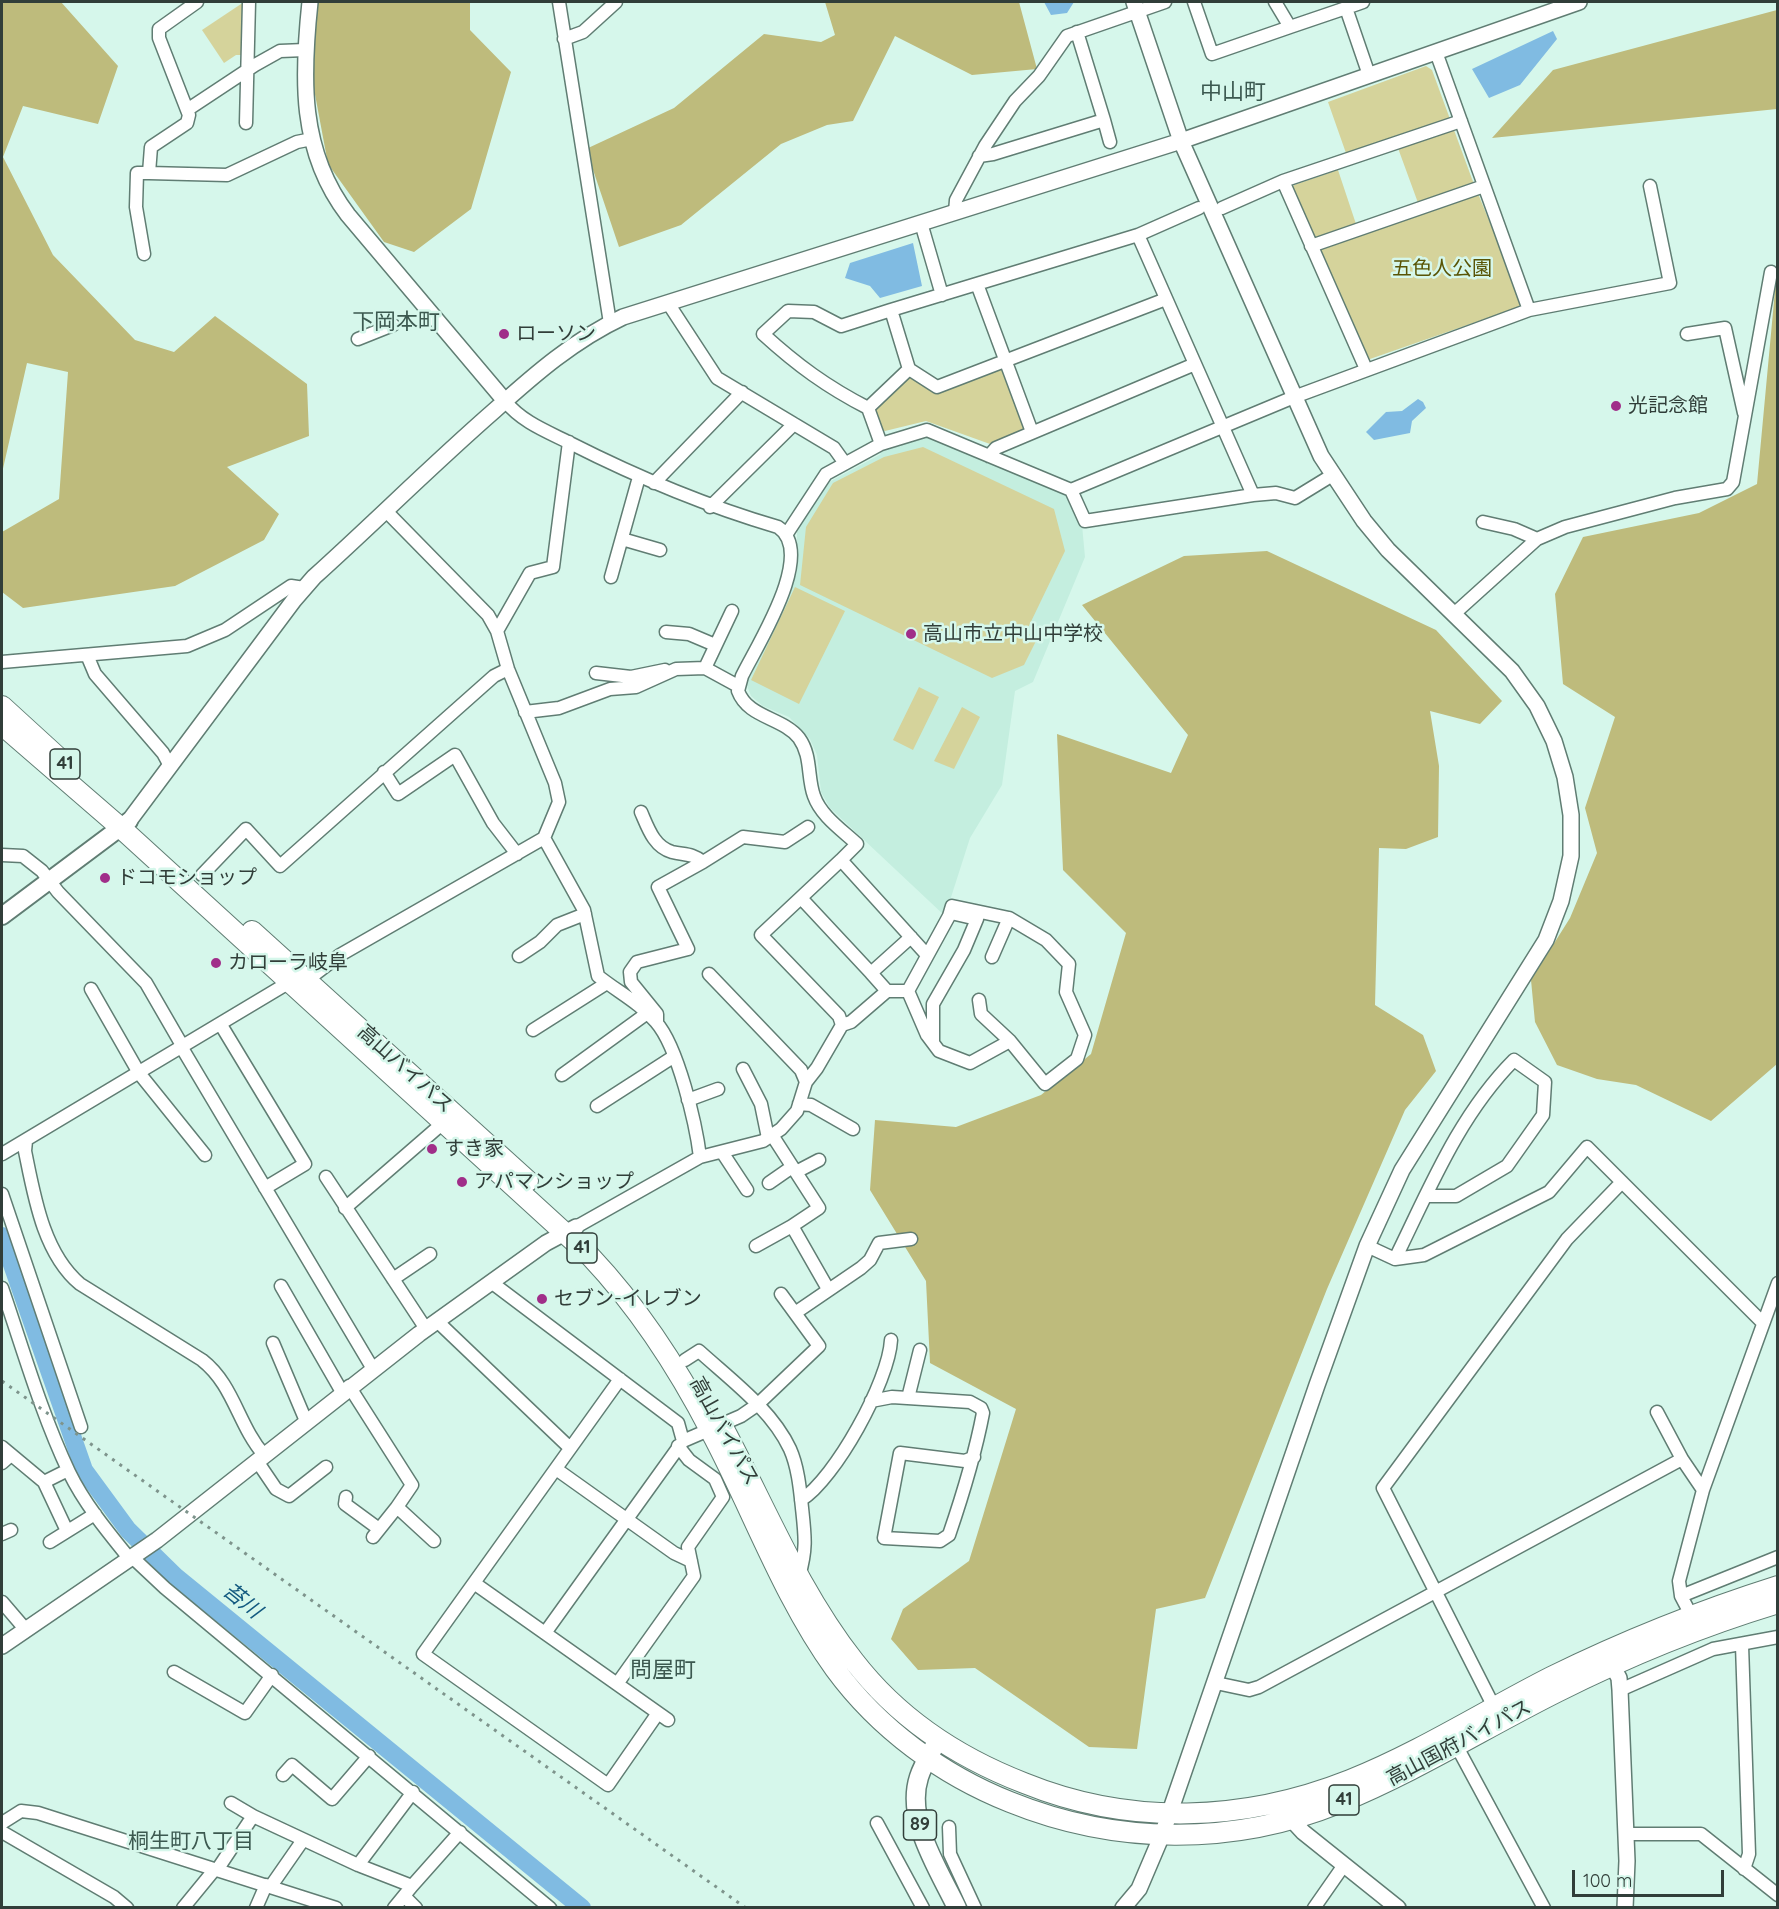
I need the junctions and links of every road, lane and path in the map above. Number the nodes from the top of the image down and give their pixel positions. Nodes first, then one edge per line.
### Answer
1 (197, 2) edge
2 (249, 2) edge
3 (310, 2) edge
4 (559, 2) edge
5 (616, 2) edge
6 (1165, 2) edge
7 (1194, 2) edge
8 (1275, 2) edge
9 (1363, 2) edge
10 (1579, 2) edge
11 (1554, 5) edge
12 (1135, 6) edge
13 (1346, 8) junction
14 (1290, 27) junction
15 (1077, 32) junction
16 (564, 39) junction
17 (305, 50) junction
18 (1436, 52) junction
19 (247, 70) junction
20 (1369, 75) junction
21 (187, 110) junction
22 (1104, 120) junction
23 (1461, 121) junction
24 (246, 123) dead end
25 (312, 139) junction
26 (1181, 141) junction
27 (1110, 142) dead end
28 (979, 156) junction
29 (149, 173) junction
30 (1283, 181) junction
31 (1484, 186) junction
32 (1650, 186) dead end
33 (1199, 208) dead end
34 (1222, 208) dead end
35 (955, 212) junction
36 (921, 223) junction
37 (1138, 236) junction
38 (1311, 246) junction
39 (144, 254) dead end
40 (1771, 272) dead end
41 (977, 284) junction
42 (942, 295) junction
43 (1166, 299) junction
44 (668, 303) junction
45 (891, 310) junction
46 (1529, 310) junction
47 (610, 323) junction
48 (393, 325) dead end
49 (1687, 334) dead end
50 (358, 339) dead end
51 (1005, 362) junction
52 (1195, 364) junction
53 (909, 369) junction
54 (1366, 369) junction
55 (742, 392) junction
56 (1294, 397) junction
57 (505, 401) junction
58 (868, 408) junction
59 (1745, 417) junction
60 (794, 424) junction
61 (1222, 426) junction
62 (1032, 432) junction
63 (569, 442) junction
64 (881, 444) junction
65 (989, 456) junction
66 (844, 462) junction
67 (639, 477) junction
68 (1326, 479) dead end
69 (654, 483) junction
70 (1071, 490) junction
71 (1253, 495) junction
72 (710, 507) junction
73 (386, 511) junction
74 (1483, 522) dead end
75 (786, 535) junction
76 (622, 539) junction
77 (1537, 539) junction
78 (660, 550) dead end
79 (611, 577) dead end
80 (304, 588) junction
81 (732, 611) dead end
82 (1455, 613) junction
83 (497, 631) junction
84 (666, 632) dead end
85 (715, 645) junction
86 (87, 655) junction
87 (2, 663) edge
88 (705, 668) junction
89 (508, 669) junction
90 (676, 669) junction
91 (596, 673) dead end
92 (738, 686) junction
93 (2, 706) edge
94 (525, 712) junction
95 (2, 725) edge
96 (170, 766) junction
97 (384, 772) junction
98 (641, 812) dead end
99 (125, 825) junction
100 (808, 827) dead end
101 (544, 838) junction
102 (517, 854) junction
103 (2, 855) edge
104 (841, 860) junction
105 (703, 862) junction
106 (202, 875) dead end
107 (50, 881) junction
108 (801, 898) junction
109 (950, 912) junction
110 (585, 914) junction
111 (2, 916) edge
112 (1009, 918) junction
113 (911, 937) junction
114 (927, 955) junction
115 (519, 956) dead end
116 (992, 957) dead end
117 (871, 973) junction
118 (709, 974) dead end
119 (297, 982) junction
120 (607, 983) junction
121 (91, 989) dead end
122 (887, 991) junction
123 (908, 991) junction
124 (979, 1000) dead end
125 (652, 1018) junction
126 (221, 1025) junction
127 (842, 1025) junction
128 (533, 1030) dead end
129 (1010, 1041) junction
130 (933, 1043) junction
131 (183, 1048) junction
132 (673, 1057) junction
133 (743, 1069) dead end
134 (139, 1073) junction
135 (562, 1075) dead end
136 (806, 1082) junction
137 (718, 1089) dead end
138 (688, 1100) junction
139 (799, 1104) junction
140 (597, 1106) dead end
141 (443, 1123) junction
142 (854, 1130) dead end
143 (770, 1136) junction
144 (26, 1140) junction
145 (722, 1152) junction
146 (2, 1154) edge
147 (205, 1155) dead end
148 (700, 1157) junction
149 (819, 1160) dead end
150 (794, 1169) junction
151 (326, 1177) dead end
152 (1622, 1182) junction
153 (769, 1183) dead end
154 (265, 1188) junction
155 (747, 1190) dead end
156 (2, 1194) edge
157 (1426, 1196) junction
158 (345, 1208) junction
159 (792, 1226) junction
160 (571, 1229) junction
161 (911, 1239) dead end
162 (756, 1246) dead end
163 (1367, 1246) junction
164 (430, 1254) dead end
165 (1395, 1258) junction
166 (393, 1279) junction
167 (491, 1282) junction
168 (1778, 1283) edge
169 (281, 1286) dead end
170 (2, 1288) edge
171 (828, 1289) junction
172 (781, 1293) dead end
173 (795, 1313) junction
174 (1763, 1323) junction
175 (432, 1325) junction
176 (891, 1340) dead end
177 (273, 1343) dead end
178 (920, 1350) dead end
179 (685, 1360) junction
180 (373, 1369) junction
181 (620, 1379) junction
182 (346, 1389) junction
183 (908, 1398) junction
184 (871, 1401) junction
185 (757, 1405) junction
186 (1657, 1412) dead end
187 (306, 1421) junction
188 (81, 1427) dead end
189 (716, 1427) junction
190 (681, 1444) junction
191 (570, 1448) junction
192 (5, 1455) edge
193 (974, 1457) junction
194 (260, 1458) junction
195 (1682, 1459) junction
196 (326, 1467) dead end
197 (556, 1469) junction
198 (68, 1470) junction
199 (44, 1482) junction
200 (1703, 1490) junction
201 (346, 1497) dead end
202 (801, 1500) junction
203 (397, 1507) junction
204 (95, 1514) junction
205 (626, 1519) junction
206 (67, 1531) junction
207 (434, 1541) dead end
208 (50, 1542) dead end
209 (132, 1557) junction
210 (1778, 1557) edge
211 (691, 1561) junction
212 (799, 1576) junction
213 (474, 1583) junction
214 (1778, 1586) edge
215 (1434, 1591) junction
216 (1682, 1596) junction
217 (2, 1602) edge
218 (1778, 1604) edge
219 (1737, 1607) junction
220 (1691, 1615) junction
221 (26, 1630) junction
222 (545, 1633) junction
223 (1778, 1637) edge
224 (1742, 1645) junction
225 (2, 1646) edge
226 (1612, 1665) junction
227 (174, 1672) dead end
228 (272, 1676) junction
229 (1216, 1683) junction
230 (617, 1684) junction
231 (1620, 1690) junction
232 (1494, 1707) junction
233 (938, 1740) junction
234 (1456, 1745) junction
235 (369, 1756) junction
236 (928, 1758) junction
237 (284, 1775) dead end
238 (413, 1791) junction
239 (231, 1803) dead end
240 (1170, 1815) junction
241 (253, 1816) junction
242 (1291, 1819) junction
243 (2, 1823) edge
244 (877, 1823) dead end
245 (949, 1827) dead end
246 (2, 1832) edge
247 (460, 1832) junction
248 (1626, 1834) junction
249 (1162, 1835) junction
250 (303, 1840) junction
251 (358, 1865) junction
252 (1344, 1865) junction
253 (1744, 1869) junction
254 (216, 1870) junction
255 (269, 1885) junction
256 (412, 1886) junction
257 (1778, 1895) edge
258 (404, 1896) junction
259 (121, 1906) edge
260 (183, 1908) edge
261 (256, 1908) edge
262 (336, 1908) edge
263 (394, 1908) edge
264 (416, 1908) edge
265 (550, 1908) edge
266 (923, 1908) edge
267 (957, 1908) edge
268 (975, 1908) edge
269 (1123, 1908) edge
270 (1314, 1908) edge
271 (1398, 1908) edge
272 (1544, 1908) edge
273 (1625, 1908) edge

1 - 21 street
2 - 19 street
3 - 17 street
4 - 16 street
5 - 16 street
6 - 12 street
7 - 14 street
8 - 14 street
9 - 13 street
10 - 11 street
11 - 18 street
12 - 15 street
12 - 26 street
13 - 14 street
13 - 20 street
15 - 22 street
15 - 28 street
16 - 47 street
17 - 19 street
17 - 25 street
18 - 20 street
18 - 23 street
19 - 21 street
19 - 24 street
20 - 26 street
21 - 29 street
22 - 27 street
22 - 28 street
23 - 30 street
23 - 31 street
25 - 29 street
25 - 57 street
26 - 35 street
26 - 56 street
28 - 35 street
29 - 39 street
30 - 34 street
30 - 38 street
31 - 38 street
31 - 46 street
32 - 46 street
33 - 37 street
35 - 36 street
36 - 42 street
36 - 44 street
37 - 41 street
37 - 43 street
38 - 54 street
40 - 59 street
41 - 42 street
41 - 51 street
42 - 45 street
43 - 51 street
43 - 52 street
44 - 47 street
44 - 55 street
45 - 53 street
45 - 58 street
46 - 54 street
47 - 57 street
48 - 50 street
49 - 59 street
51 - 53 street
51 - 62 street
52 - 61 street
52 - 62 street
53 - 58 street
54 - 56 street
55 - 60 street
55 - 69 street
56 - 61 street
56 - 82 street
57 - 63 street
57 - 73 street
58 - 64 street
59 - 77 street
60 - 66 street
60 - 72 street
61 - 70 street
61 - 71 street
62 - 65 street
63 - 67 street
63 - 83 street
64 - 65 street
64 - 66 street
65 - 70 street
66 - 75 street
67 - 69 street
67 - 76 street
68 - 71 street
69 - 72 street
70 - 71 street
72 - 75 street
73 - 80 street
73 - 83 street
74 - 77 street
75 - 92 street
76 - 78 street
76 - 79 street
77 - 82 street
80 - 86 street
80 - 96 street
81 - 85 street
82 - 163 street
83 - 89 street
84 - 85 street
85 - 88 street
86 - 87 street
86 - 96 street
88 - 90 street
88 - 92 street
89 - 94 street
89 - 97 street
90 - 91 street
90 - 94 street
92 - 104 street
93 - 99 highway, 高山バイパス / 41
94 - 101 street
95 - 99 highway, 高山バイパス / 41
96 - 99 street
97 - 102 street
97 - 106 street
98 - 105 street
99 - 107 main road
99 - 119 highway, 高山バイパス / 41
100 - 105 street
101 - 102 street
101 - 110 street
102 - 119 street
103 - 107 street
104 - 108 street
104 - 113 street
105 - 125 street
107 - 111 main road
107 - 131 street
108 - 117 street
108 - 127 street
109 - 112 street
109 - 114 street
109 - 130 street
110 - 115 street
110 - 120 street
112 - 116 street
112 - 129 street
113 - 114 street
113 - 117 street
114 - 123 street
117 - 122 street
118 - 136 street
119 - 126 street
119 - 141 highway, 高山バイパス / 41
119 - 160 highway, 高山バイパス / 41
120 - 125 street
120 - 128 street
121 - 134 street
122 - 123 street
122 - 127 street
123 - 130 street
124 - 129 street
125 - 132 street
125 - 135 street
126 - 131 street
126 - 154 street
127 - 136 street
129 - 130 street
131 - 134 street
131 - 154 street
132 - 138 street
132 - 140 street
133 - 143 street
134 - 144 street
134 - 147 street
136 - 139 street
137 - 138 street
138 - 148 street
139 - 142 street
139 - 143 street
141 - 158 street
141 - 160 highway, 高山バイパス / 41
143 - 145 street
143 - 150 street
144 - 146 street
144 - 194 street
145 - 148 street
145 - 155 street
148 - 160 street
149 - 150 street
150 - 153 street
150 - 159 street
151 - 158 street
152 - 165 street
152 - 174 street
152 - 215 street
154 - 180 street
156 - 188 street
157 - 157 street
157 - 165 street
158 - 166 street
159 - 162 street
159 - 171 street
160 - 167 street
160 - 179 highway, 高山バイパス / 41
160 - 189 highway, 高山バイパス / 41
161 - 171 street
163 - 165 street
163 - 229 street
164 - 166 street
166 - 175 street
167 - 175 street
167 - 181 street
168 - 174 street
169 - 182 street
170 - 198 street
171 - 173 street
172 - 173 street
173 - 185 street
174 - 200 street
175 - 180 street
175 - 191 street
176 - 184 street
177 - 187 street
178 - 183 street
179 - 185 street
179 - 189 highway, 高山バイパス / 41
180 - 182 street
181 - 190 street
181 - 191 street
182 - 187 street
182 - 203 street
183 - 184 street
183 - 193 street
184 - 202 street
185 - 189 street
185 - 202 street
186 - 195 street
187 - 194 street
189 - 190 street
189 - 212 highway, 高山バイパス / 41
189 - 236 highway, 高山バイパス / 41
190 - 205 street
190 - 211 street
191 - 197 street
192 - 199 street
193 - 193 street
194 - 196 street
194 - 209 street
195 - 200 street
195 - 215 street
197 - 205 street
197 - 213 street
198 - 199 street
198 - 204 street
199 - 206 street
200 - 216 street
201 - 203 street
202 - 212 street
203 - 207 street
204 - 206 street
204 - 209 street
205 - 211 street
205 - 222 street
206 - 208 street
209 - 221 street
209 - 228 street
210 - 216 street
211 - 230 street
212 - 233 highway, 高山バイパス / 41
213 - 222 street
213 - 230 street
214 - 219 highway, 高山国府バイパス / 41
215 - 229 street
215 - 232 street
216 - 220 street
217 - 221 street
218 - 219 highway, 41
219 - 220 highway, 高山国府バイパス / 41
219 - 226 highway, 高山国府バイパス / 41
220 - 232 highway, 高山国府バイパス / 41
221 - 225 street
222 - 230 street
223 - 224 street
224 - 231 street
224 - 253 street
226 - 231 street
226 - 234 highway, 高山国府バイパス / 41
227 - 228 street
228 - 235 street
229 - 240 street
231 - 248 street
232 - 240 highway, 高山国府バイパス / 41
233 - 236 main road, 89
233 - 240 highway, 高山国府バイパス / 41
234 - 242 highway, 高山国府バイパス / 41
234 - 272 street
235 - 237 street
235 - 238 street
236 - 249 highway, 高山国府バイパス / 41
236 - 267 main road, 89
238 - 247 street
238 - 251 street
239 - 241 street
240 - 249 street
241 - 250 street
241 - 254 street
242 - 249 highway, 高山国府バイパス / 41
242 - 252 street
243 - 254 street
244 - 266 street
245 - 268 street
246 - 259 street
247 - 256 street
247 - 265 street
248 - 253 street
248 - 273 street
249 - 269 street
250 - 251 street
250 - 255 street
251 - 256 street
252 - 270 street
252 - 271 street
253 - 257 street
254 - 255 street
254 - 260 street
255 - 261 street
255 - 262 street
256 - 258 street
258 - 263 street
258 - 264 street

